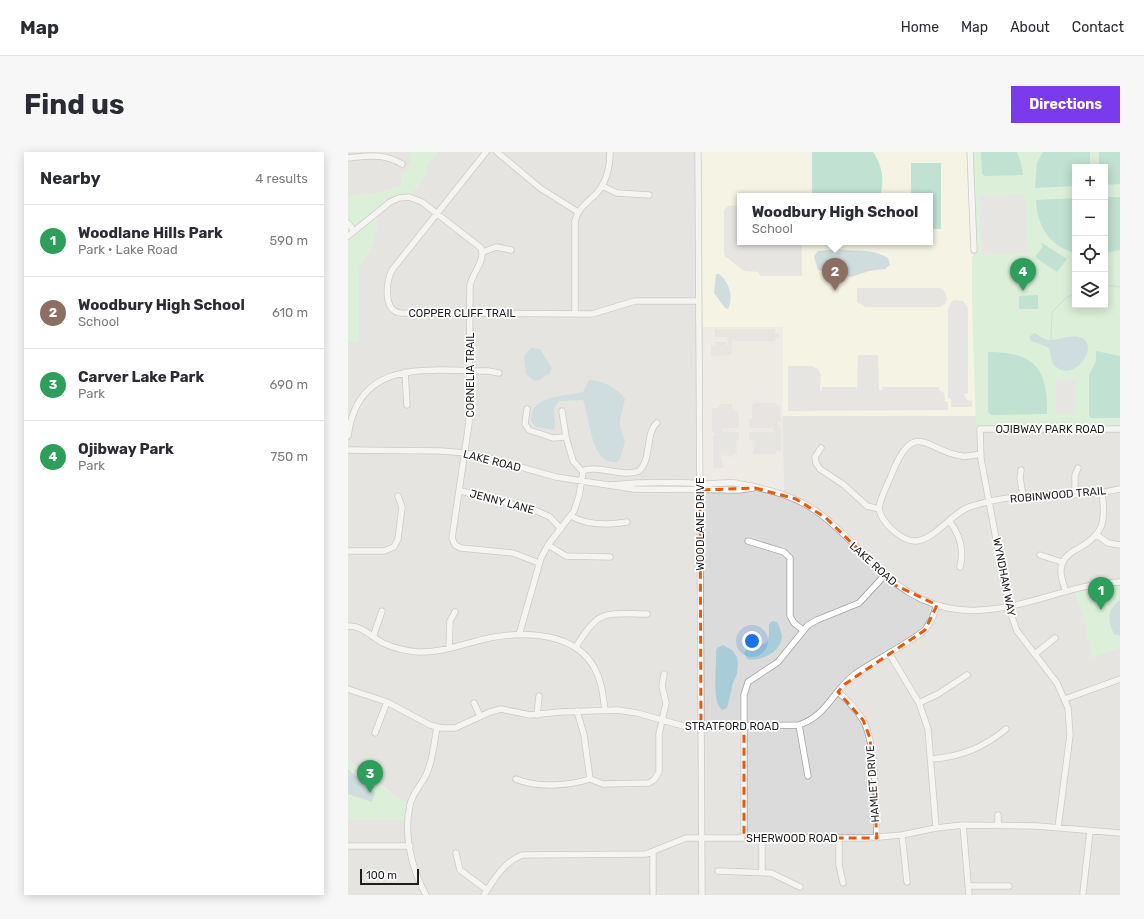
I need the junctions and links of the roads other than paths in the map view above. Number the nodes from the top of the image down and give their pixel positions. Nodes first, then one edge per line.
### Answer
1 (486, 152) edge
2 (497, 152) edge
3 (610, 152) edge
4 (698, 152) edge
5 (970, 152) edge
6 (348, 158) edge
7 (402, 164) dead end
8 (602, 186) junction
9 (649, 195) dead end
10 (578, 212) junction
11 (437, 214) junction
12 (348, 223) edge
13 (354, 231) junction
14 (348, 236) edge
15 (511, 250) dead end
16 (974, 250) dead end
17 (483, 252) junction
18 (699, 301) junction
19 (470, 314) junction
20 (575, 314) junction
21 (470, 371) junction
22 (405, 372) junction
23 (499, 373) dead end
24 (407, 405) dead end
25 (527, 409) dead end
26 (562, 411) dead end
27 (657, 423) dead end
28 (980, 429) joint
29 (1120, 429) edge
30 (348, 436) edge
31 (566, 437) junction
32 (821, 448) dead end
33 (348, 450) edge
34 (466, 453) junction
35 (981, 454) junction
36 (1078, 468) dead end
37 (1021, 470) dead end
38 (582, 471) junction
39 (582, 482) junction
40 (700, 483) junction
41 (611, 485) junction
42 (755, 488) junction
43 (1120, 489) edge
44 (700, 490) junction
45 (461, 491) junction
46 (1102, 493) junction
47 (1075, 495) junction
48 (398, 496) dead end
49 (1023, 496) junction
50 (990, 502) junction
51 (879, 509) junction
52 (571, 516) junction
53 (949, 521) junction
54 (628, 522) dead end
55 (561, 528) junction
56 (1097, 535) junction
57 (748, 541) dead end
58 (548, 545) junction
59 (1120, 545) edge
60 (348, 551) edge
61 (1040, 555) dead end
62 (610, 557) dead end
63 (1062, 562) junction
64 (539, 563) junction
65 (960, 568) dead end
66 (884, 576) junction
67 (1120, 582) edge
68 (1066, 592) junction
69 (937, 605) junction
70 (1008, 608) junction
71 (382, 611) dead end
72 (455, 612) dead end
73 (647, 614) dead end
74 (348, 626) edge
75 (803, 630) junction
76 (520, 635) junction
77 (373, 637) junction
78 (1055, 638) dead end
79 (576, 647) junction
80 (449, 648) junction
81 (889, 653) junction
82 (1035, 654) junction
83 (664, 674) dead end
84 (967, 675) dead end
85 (1120, 679) edge
86 (348, 689) edge
87 (838, 692) junction
88 (539, 696) dead end
89 (1065, 699) junction
90 (387, 702) junction
91 (474, 703) dead end
92 (919, 703) junction
93 (577, 710) junction
94 (605, 710) junction
95 (537, 715) junction
96 (480, 716) junction
97 (662, 721) junction
98 (799, 725) junction
99 (744, 726) junction
100 (437, 727) junction
101 (701, 727) junction
102 (1006, 729) dead end
103 (375, 733) dead end
104 (931, 759) junction
105 (808, 776) dead end
106 (516, 779) dead end
107 (590, 779) junction
108 (998, 815) dead end
109 (963, 825) junction
110 (998, 825) junction
111 (936, 828) junction
112 (1058, 828) junction
113 (1090, 831) junction
114 (1120, 833) edge
115 (902, 835) junction
116 (702, 838) junction
117 (744, 838) junction
118 (762, 838) junction
119 (838, 838) junction
120 (877, 838) junction
121 (348, 846) edge
122 (410, 846) junction
123 (456, 853) dead end
124 (653, 853) junction
125 (718, 871) dead end
126 (762, 872) junction
127 (843, 882) dead end
128 (907, 882) dead end
129 (968, 886) junction
130 (1010, 886) dead end
131 (800, 887) dead end
132 (486, 893) edge
133 (1083, 893) dead end
134 (424, 894) edge
135 (653, 895) edge
136 (702, 895) edge
137 (968, 895) edge

1 - 11 street, COPPER CLIFF TRAIL
2 - 10 street
3 - 8 street
4 - 18 street, WOODLANE DRIVE
5 - 16 street
6 - 7 street
8 - 9 street
8 - 10 street
10 - 20 street
11 - 13 street
11 - 17 street
11 - 19 street, COPPER CLIFF TRAIL
12 - 13 street
13 - 14 street
15 - 17 street
17 - 19 street, CORNELIA TRAIL
18 - 20 street, COPPER CLIFF TRAIL
18 - 40 street, WOODLANE DRIVE
19 - 20 street, COPPER CLIFF TRAIL
19 - 21 street, CORNELIA TRAIL
21 - 22 street
21 - 23 street
21 - 34 street, CORNELIA TRAIL
22 - 24 street
22 - 30 street
25 - 31 street
26 - 31 street
27 - 38 street
28 - 29 street, OJIBWAY PARK ROAD
28 - 35 street, WYNDHAM WAY
31 - 38 street
32 - 51 street
33 - 34 street, LAKE ROAD
34 - 39 street, LAKE ROAD
34 - 45 street, CORNELIA TRAIL
35 - 50 street, WYNDHAM WAY
35 - 51 street
36 - 47 street
37 - 49 street
38 - 39 street
39 - 41 street, LAKE ROAD
39 - 52 street
40 - 41 street, LAKE ROAD
40 - 42 street, LAKE ROAD
40 - 44 street, WOODLANE DRIVE
41 - 44 street, LAKE ROAD
42 - 44 street, LAKE ROAD
42 - 66 street, LAKE ROAD
43 - 46 street, ROBINWOOD TRAIL
44 - 101 street, WOODLANE DRIVE
45 - 55 street, JENNY LANE
45 - 64 street, CORNELIA TRAIL
46 - 47 street, ROBINWOOD TRAIL
46 - 56 street
47 - 49 street, ROBINWOOD TRAIL
48 - 60 street
49 - 50 street, ROBINWOOD TRAIL
50 - 53 street, ROBINWOOD TRAIL
50 - 70 street, WYNDHAM WAY
51 - 53 street, ROBINWOOD TRAIL
52 - 54 street
52 - 55 street
53 - 65 street
55 - 58 street
56 - 59 street
56 - 63 street
57 - 75 street
58 - 62 street
58 - 64 street
61 - 63 street
63 - 68 street
64 - 76 street
66 - 69 street, LAKE ROAD
66 - 75 street
67 - 68 street, LAKE ROAD
68 - 70 street, LAKE ROAD
69 - 70 street, LAKE ROAD
69 - 81 street, STRATFORD ROAD
70 - 82 street, WYNDHAM WAY
71 - 77 street
72 - 80 street
73 - 79 street
74 - 77 street
75 - 99 street
76 - 79 street
76 - 80 street
77 - 80 street
78 - 82 street
79 - 94 street
81 - 87 street, STRATFORD ROAD
81 - 92 street
82 - 89 street, WYNDHAM WAY
83 - 97 street
84 - 92 street
85 - 89 street
86 - 90 street, STRATFORD ROAD
87 - 98 street, STRATFORD ROAD
87 - 120 street, HAMLET DRIVE
88 - 95 street
89 - 112 street, WYNDHAM WAY
90 - 100 street, STRATFORD ROAD
90 - 103 street
91 - 96 street
92 - 104 street
93 - 94 street, STRATFORD ROAD
93 - 95 street, STRATFORD ROAD
93 - 107 street
94 - 97 street, STRATFORD ROAD
95 - 96 street, STRATFORD ROAD
96 - 100 street, STRATFORD ROAD
97 - 101 street, STRATFORD ROAD
97 - 107 street
98 - 99 street, STRATFORD ROAD
98 - 105 street
99 - 101 street, STRATFORD ROAD
99 - 117 street
100 - 122 street
101 - 116 street, WOODLANE DRIVE
102 - 104 street
104 - 111 street
106 - 107 street
108 - 110 street
109 - 110 street, SHERWOOD ROAD
109 - 111 street, SHERWOOD ROAD
109 - 129 street
110 - 112 street, SHERWOOD ROAD
111 - 115 street, SHERWOOD ROAD
112 - 113 street, SHERWOOD ROAD
113 - 114 street, SHERWOOD ROAD
113 - 133 street
115 - 120 street, SHERWOOD ROAD
115 - 128 street
116 - 117 street, SHERWOOD ROAD
116 - 124 street, SHERWOOD ROAD
116 - 136 street, WOODLANE DRIVE
117 - 118 street, SHERWOOD ROAD
118 - 119 street, SHERWOOD ROAD
118 - 126 street
119 - 120 street, SHERWOOD ROAD
119 - 127 street
121 - 122 street
122 - 134 street
123 - 132 street
124 - 132 street, SHERWOOD ROAD
124 - 135 street
125 - 126 street
126 - 131 street
129 - 130 street
129 - 137 street

